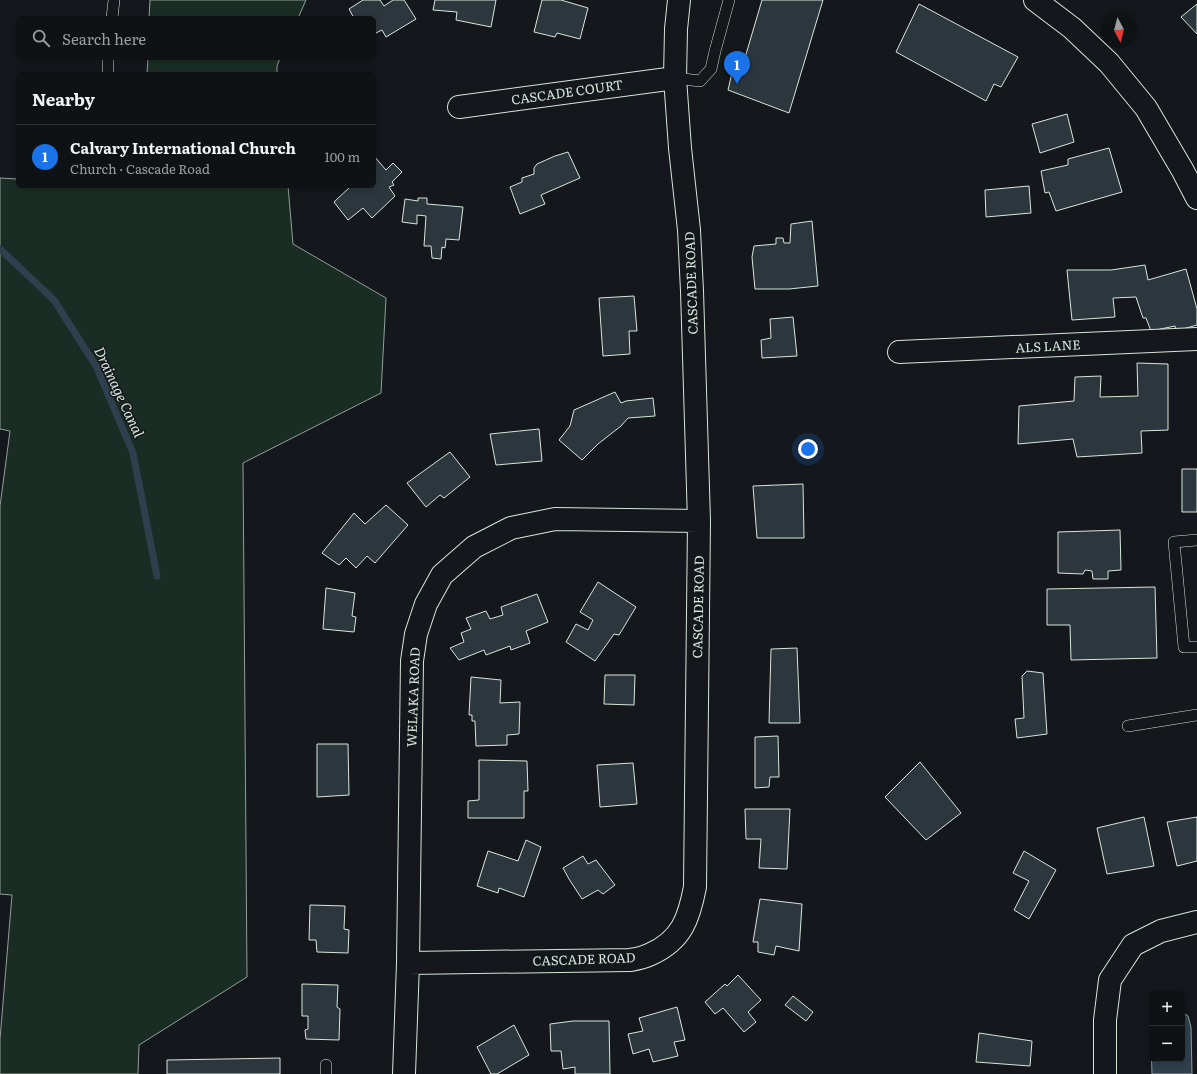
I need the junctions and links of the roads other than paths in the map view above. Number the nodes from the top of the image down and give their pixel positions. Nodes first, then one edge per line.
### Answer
1 (114, 0) edge
2 (679, 0) edge
3 (729, 0) edge
4 (1035, 0) edge
5 (112, 16) edge
6 (108, 60) edge
7 (108, 72) edge
8 (675, 78) junction
9 (459, 107) dead end
10 (1197, 198) edge
11 (1197, 339) edge
12 (899, 352) dead end
13 (698, 521) junction
14 (1197, 540) edge
15 (1197, 647) edge
16 (1197, 715) edge
17 (1128, 726) dead end
18 (1197, 922) edge
19 (408, 963) junction
20 (404, 1074) edge
21 (1105, 1074) edge

1 - 5 lane
2 - 8 street, CASCADE ROAD
3 - 8 lane
4 - 10 street
6 - 7 lane
8 - 9 street, CASCADE COURT
8 - 13 street, CASCADE ROAD
11 - 12 street, ALS LANE
13 - 19 street, WELAKA ROAD
13 - 19 street, CASCADE ROAD
14 - 15 lane
16 - 17 lane
18 - 21 street
19 - 20 street, WELAKA ROAD

